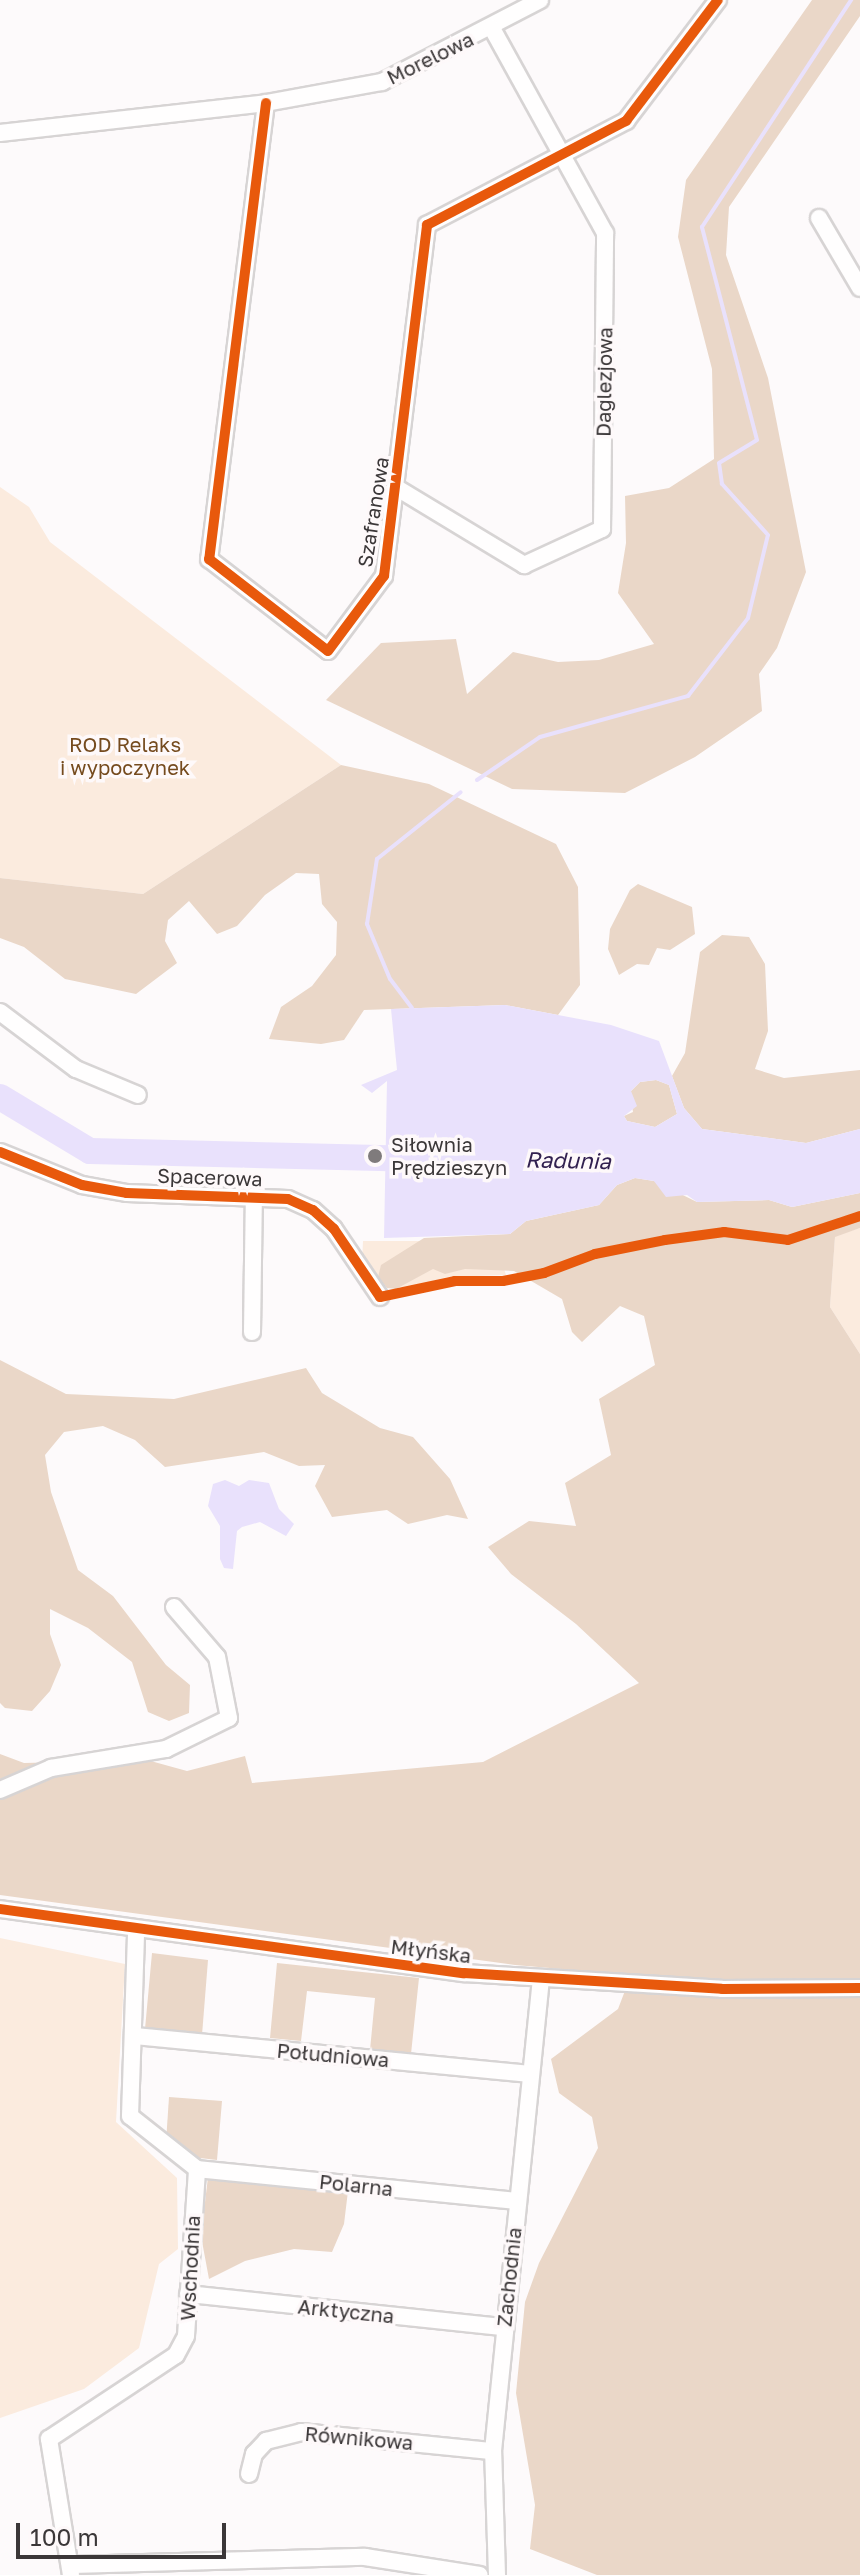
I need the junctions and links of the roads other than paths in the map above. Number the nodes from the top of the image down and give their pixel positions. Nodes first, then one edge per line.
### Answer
1 (540, 0) edge
2 (718, 0) edge
3 (492, 28) junction
4 (266, 103) junction
5 (0, 133) edge
6 (561, 154) junction
7 (819, 218) dead end
8 (860, 288) edge
9 (397, 488) junction
10 (0, 1012) edge
11 (138, 1095) dead end
12 (0, 1152) edge
13 (254, 1196) junction
14 (380, 1297) dead end
15 (252, 1332) dead end
16 (174, 1607) dead end
17 (0, 1790) edge
18 (0, 1909) edge
19 (136, 1931) junction
20 (541, 1980) junction
21 (860, 1988) edge
22 (135, 2036) junction
23 (530, 2074) junction
24 (197, 2169) junction
25 (516, 2201) junction
26 (188, 2294) junction
27 (503, 2327) junction
28 (493, 2451) junction
29 (249, 2474) dead end
30 (72, 2570) edge
31 (480, 2575) edge
32 (497, 2575) edge

1 - 3 street, Morelowa
2 - 6 street, Szafranowa
3 - 4 street, Morelowa
3 - 6 street, Daglezjowa
4 - 5 street, Morelowa
4 - 9 street, Szafranowa
6 - 9 street, Szafranowa
6 - 9 street, Daglezjowa
7 - 8 street
10 - 11 street
12 - 13 street, Spacerowa
13 - 14 street, Spacerowa
13 - 15 street
16 - 17 street
18 - 19 street, Młyńska
19 - 20 street, Młyńska
19 - 22 street
20 - 21 street, Młyńska
20 - 23 street, Zachodnia
22 - 23 street, Południowa
22 - 24 street
23 - 25 street, Zachodnia
24 - 25 street, Polarna
24 - 26 street, Wschodnia
25 - 27 street, Zachodnia
26 - 27 street, Arktyczna
26 - 30 street, Wschodnia
27 - 28 street, Zachodnia
28 - 29 street, Równikowa
28 - 32 street, Zachodnia
30 - 31 street

